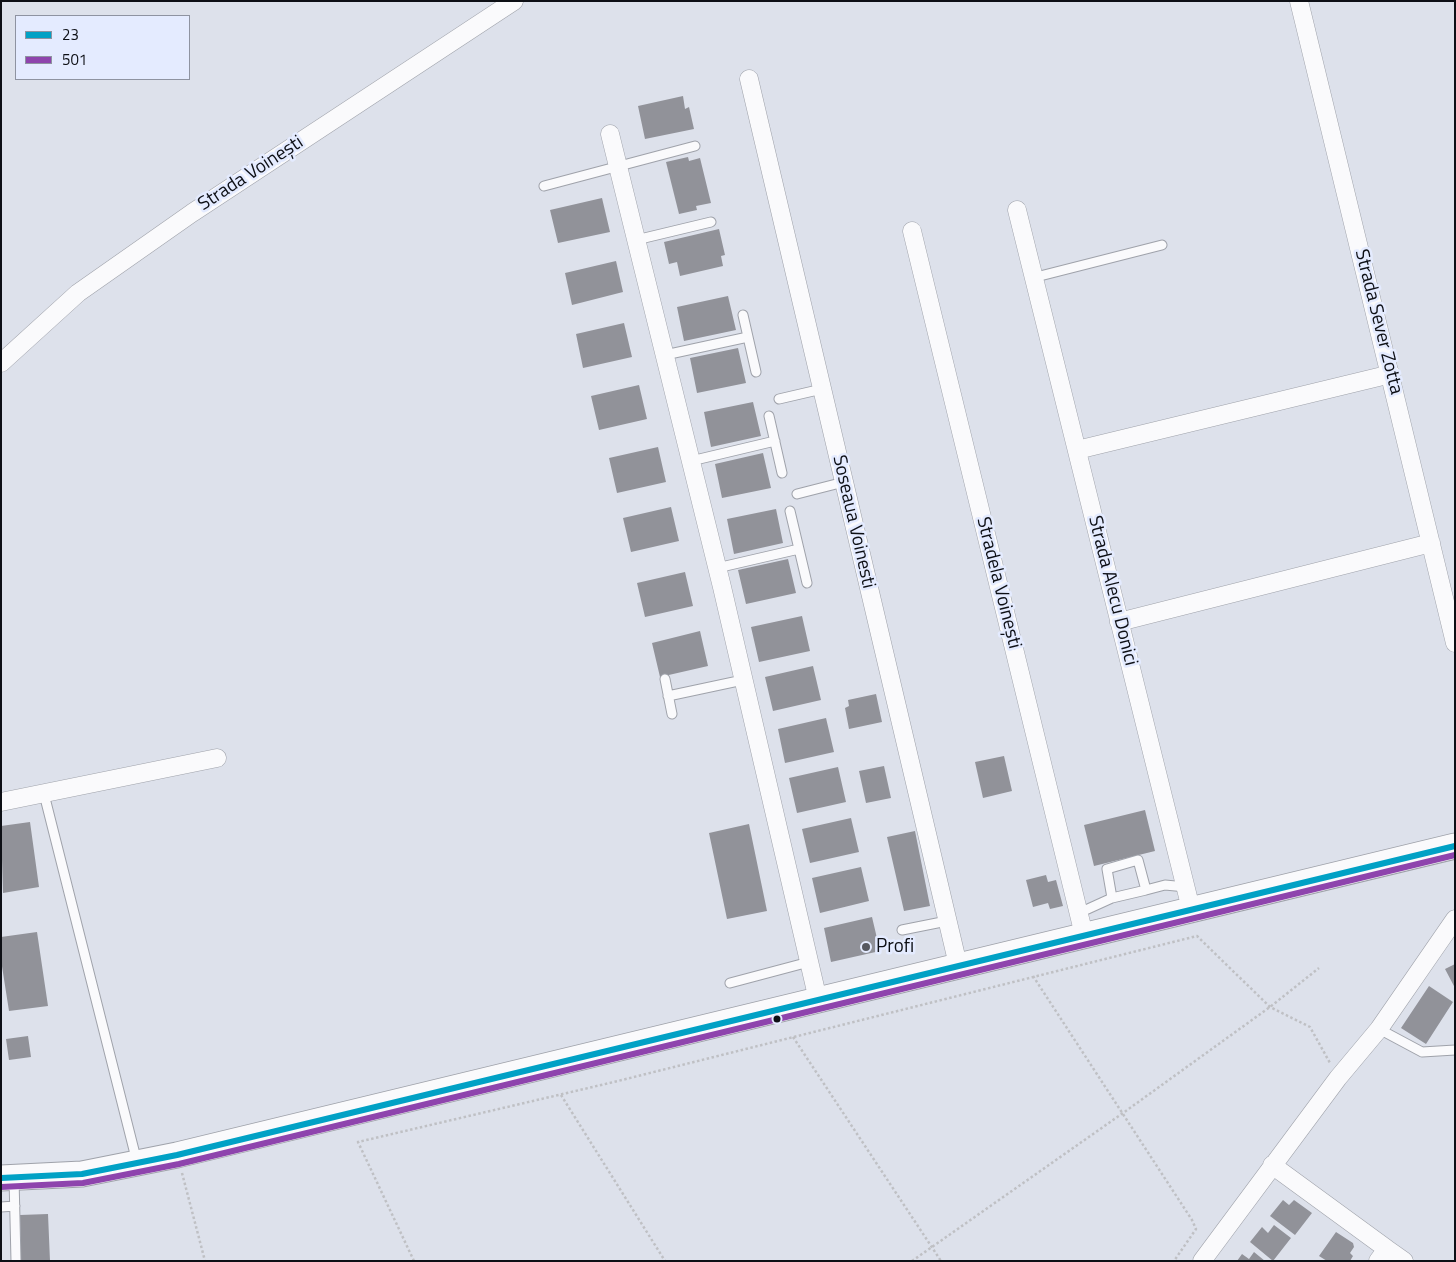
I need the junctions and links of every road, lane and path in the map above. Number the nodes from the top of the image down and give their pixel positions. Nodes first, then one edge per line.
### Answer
1 (514, 1) edge
2 (1299, 1) edge
3 (749, 79) dead end
4 (610, 134) dead end
5 (695, 146) dead end
6 (618, 166) junction
7 (544, 186) dead end
8 (1017, 210) dead end
9 (711, 222) dead end
10 (912, 231) dead end
11 (636, 240) junction
12 (1162, 245) dead end
13 (1035, 275) junction
14 (742, 315) dead end
15 (748, 337) junction
16 (665, 355) junction
17 (1, 363) edge
18 (756, 372) dead end
19 (1391, 374) junction
20 (822, 389) junction
21 (779, 399) dead end
22 (769, 416) dead end
23 (775, 442) junction
24 (1077, 450) junction
25 (691, 461) junction
26 (782, 473) dead end
27 (844, 482) junction
28 (797, 494) dead end
29 (790, 511) dead end
30 (1430, 543) junction
31 (799, 549) junction
32 (717, 568) junction
33 (807, 583) dead end
34 (1119, 622) junction
35 (1455, 643) edge
36 (665, 679) dead end
37 (743, 680) junction
38 (668, 696) junction
39 (672, 714) dead end
40 (217, 758) dead end
41 (44, 794) junction
42 (1, 802) edge
43 (1455, 846) edge
44 (1146, 890) junction
45 (1112, 898) junction
46 (1188, 898) junction
47 (947, 920) junction
48 (1455, 920) edge
49 (1081, 924) junction
50 (902, 930) dead end
51 (809, 962) junction
52 (958, 965) junction
53 (1319, 968) dead end
54 (1033, 976) junction
55 (730, 983) dead end
56 (818, 1000) junction
57 (1270, 1007) junction
58 (1380, 1029) junction
59 (793, 1037) junction
60 (1455, 1050) edge
61 (1338, 1078) junction
62 (562, 1095) junction
63 (1124, 1113) junction
64 (177, 1155) junction
65 (137, 1164) junction
66 (1272, 1165) junction
67 (4, 1178) edge
68 (15, 1206) junction
69 (1, 1207) edge
70 (932, 1247) junction
71 (1383, 1255) edge
72 (16, 1261) edge
73 (205, 1261) edge
74 (414, 1261) edge
75 (665, 1261) edge
76 (912, 1261) edge
77 (941, 1261) edge
78 (1174, 1261) edge
79 (1202, 1261) edge
80 (1404, 1261) edge

1 - 17 street, Strada Voinești
2 - 19 street, Strada Sever Zotta
3 - 20 street, Soseaua Voinesti
4 - 6 street
5 - 6 lane
6 - 7 lane
6 - 11 street
8 - 13 street, Strada Alecu Donici
9 - 11 lane
10 - 49 street, Stradela Voinești
11 - 16 street
12 - 13 lane
13 - 24 street, Strada Alecu Donici
14 - 15 lane
15 - 16 lane
15 - 18 lane
16 - 25 street
19 - 24 street
19 - 30 street, Strada Sever Zotta
20 - 21 lane
20 - 27 street, Soseaua Voinesti
22 - 23 lane
23 - 25 lane
23 - 26 lane
24 - 34 street, Strada Alecu Donici
25 - 32 street
27 - 28 lane
27 - 47 street, Soseaua Voinesti
29 - 31 lane
30 - 34 street
30 - 35 street, Strada Sever Zotta
31 - 32 lane
31 - 33 lane
32 - 37 street
34 - 46 street, Strada Alecu Donici
36 - 38 lane
37 - 38 lane
37 - 51 street
38 - 39 lane
40 - 41 street
41 - 42 street
41 - 65 lane
43 - 46 main road
44 - 45 lane
44 - 45 lane
44 - 46 lane
45 - 49 lane
46 - 49 main road
47 - 50 lane
47 - 52 street, Soseaua Voinesti
48 - 58 street
49 - 52 main road
51 - 55 lane
51 - 56 street
52 - 56 main road
53 - 57 path
54 - 57 path
54 - 59 path
54 - 63 path
56 - 64 main road
57 - 61 path
57 - 63 path
58 - 60 lane
58 - 61 street
59 - 62 path
59 - 70 path
61 - 66 street
62 - 74 path
62 - 75 path
63 - 70 path
63 - 78 path
64 - 65 main road
64 - 73 path
65 - 67 main road
66 - 71 street
66 - 79 street
67 - 68 lane
68 - 69 lane
68 - 72 lane
70 - 76 path
70 - 77 path
71 - 80 street

